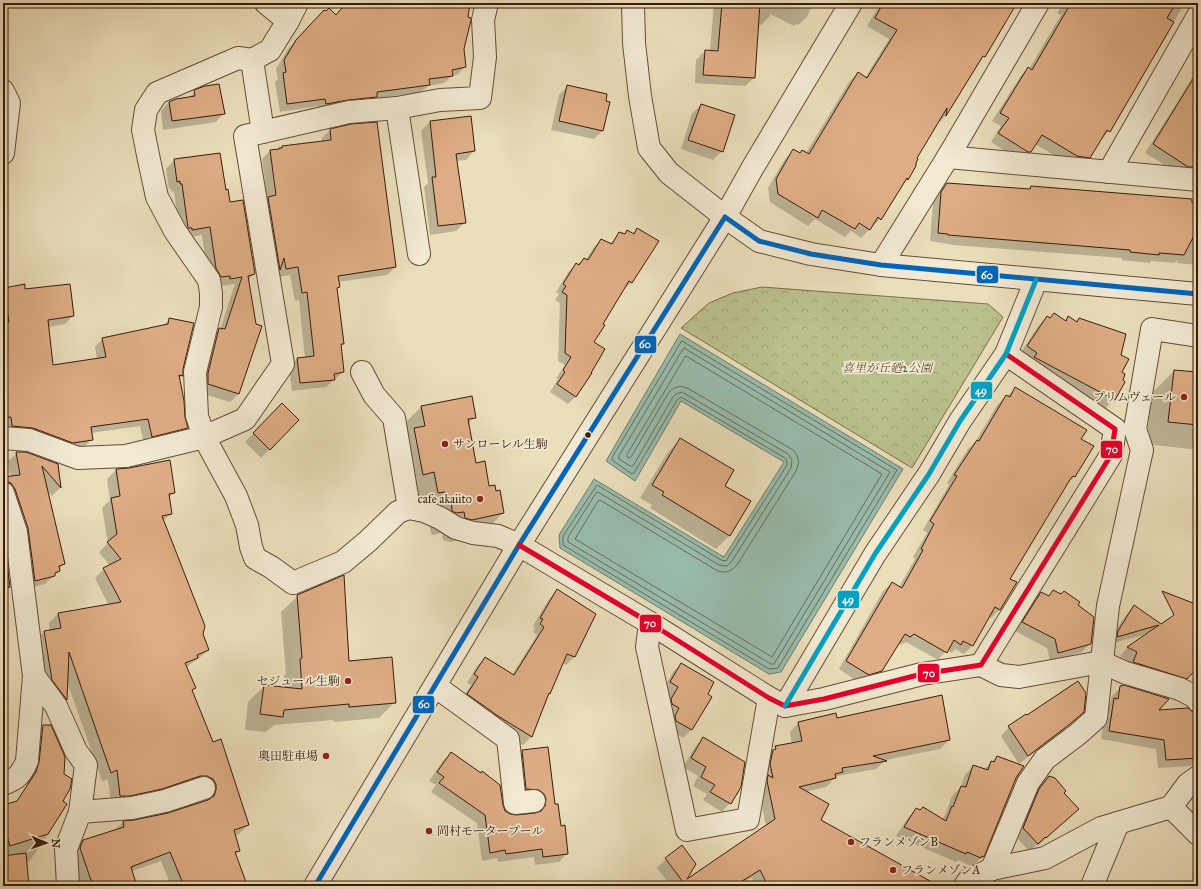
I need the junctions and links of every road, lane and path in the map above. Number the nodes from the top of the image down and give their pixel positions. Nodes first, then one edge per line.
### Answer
1 (266, 3) edge
2 (487, 3) edge
3 (633, 3) edge
4 (851, 3) edge
5 (1038, 3) edge
6 (292, 12) edge
7 (1198, 16) edge
8 (252, 60) junction
9 (3, 91) edge
10 (397, 108) junction
11 (263, 132) junction
12 (3, 153) edge
13 (948, 157) junction
14 (1109, 172) junction
15 (1198, 180) edge
16 (725, 217) junction
17 (419, 254) dead end
18 (881, 265) junction
19 (1036, 280) junction
20 (1198, 294) edge
21 (1198, 336) edge
22 (1006, 354) junction
23 (362, 372) dead end
24 (1125, 429) junction
25 (204, 437) junction
26 (3, 438) edge
27 (3, 494) edge
28 (409, 508) junction
29 (519, 545) junction
30 (650, 623) junction
31 (1101, 662) junction
32 (981, 665) junction
33 (34, 676) junction
34 (435, 686) junction
35 (1198, 701) edge
36 (777, 702) junction
37 (1198, 777) edge
38 (3, 784) edge
39 (204, 788) dead end
40 (534, 801) dead end
41 (1171, 807) junction
42 (80, 812) junction
43 (1118, 823) junction
44 (1198, 834) edge
45 (992, 869) junction
46 (68, 886) edge
47 (315, 886) edge
48 (965, 886) edge
49 (1092, 886) edge

1 - 6 street
2 - 10 street
3 - 16 street
4 - 16 street
5 - 13 street
6 - 8 street
7 - 14 street
8 - 11 street
8 - 25 street
9 - 12 street
10 - 11 street
10 - 17 street
11 - 25 street
13 - 14 street
13 - 18 street
14 - 15 street
16 - 18 street
16 - 29 street
18 - 19 street
19 - 20 street
19 - 22 street
21 - 24 street
22 - 24 street
22 - 36 street
23 - 28 street
24 - 31 street
24 - 32 street
25 - 26 street
25 - 28 street
27 - 33 street
28 - 29 street
29 - 30 street
29 - 34 street
30 - 36 street
30 - 36 street
31 - 32 street
31 - 35 street
31 - 45 street
32 - 36 street
33 - 38 street
33 - 42 street
34 - 40 street
34 - 47 street
37 - 41 street
39 - 42 street
41 - 43 street
41 - 44 street
42 - 46 street
43 - 45 street
43 - 49 street
45 - 48 street

